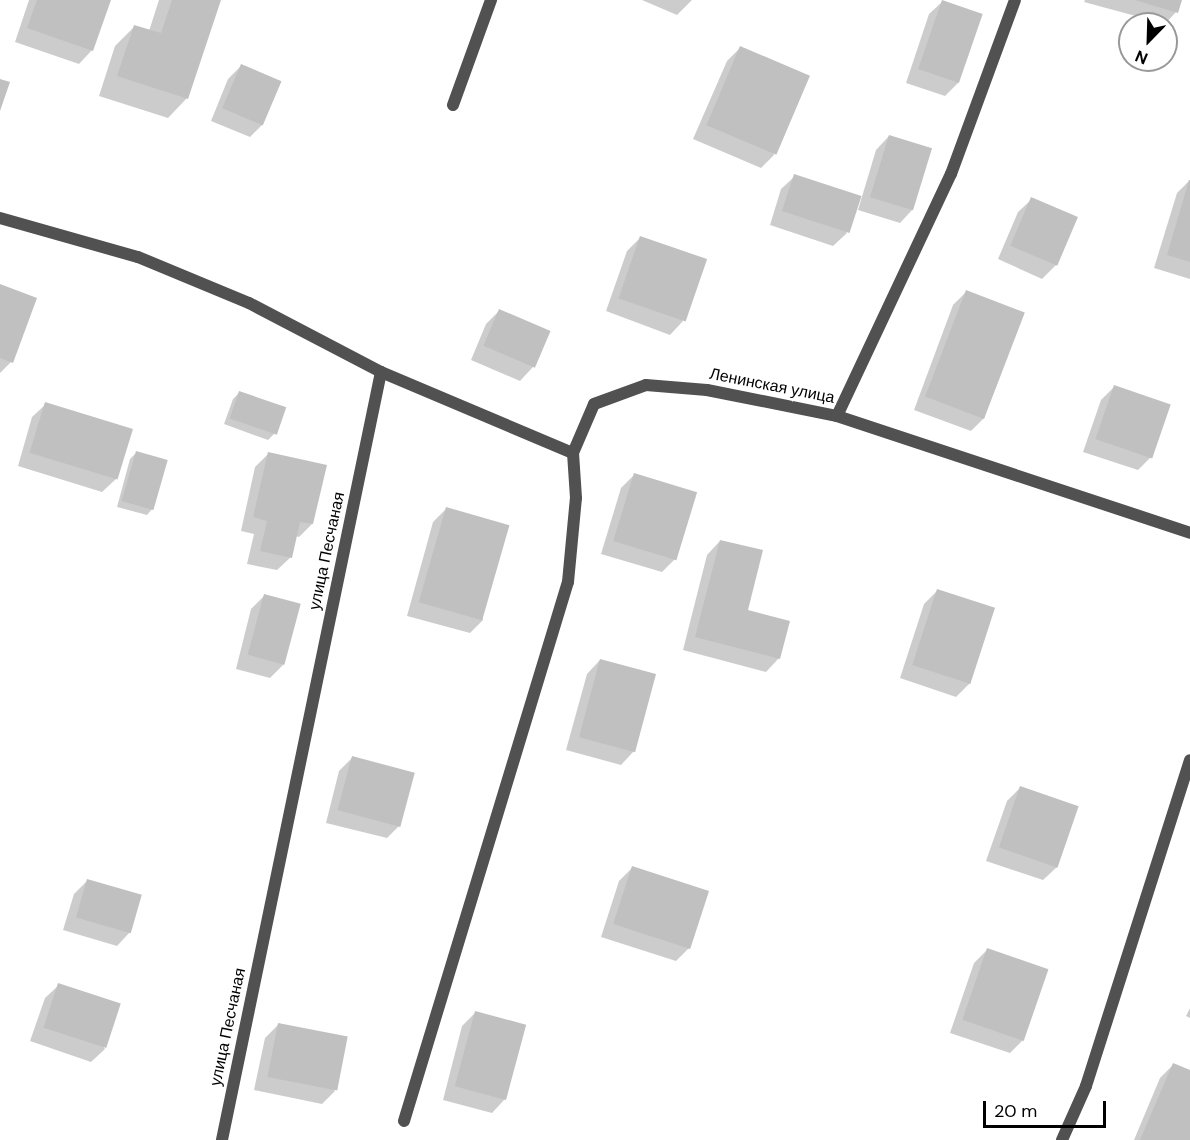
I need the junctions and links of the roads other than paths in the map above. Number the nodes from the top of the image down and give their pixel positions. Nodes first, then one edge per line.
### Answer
1 (491, 0) edge
2 (1015, 0) edge
3 (453, 105) dead end
4 (0, 218) edge
5 (381, 372) junction
6 (837, 416) junction
7 (573, 453) junction
8 (1190, 532) edge
9 (1190, 760) edge
10 (404, 1121) dead end
11 (222, 1140) edge
12 (1062, 1140) edge

1 - 3 street
2 - 6 street
4 - 5 street
5 - 7 street
5 - 11 street, улица Песчаная
6 - 7 street, Ленинская улица
6 - 8 street, Ленинская улица
7 - 10 street
9 - 12 street

